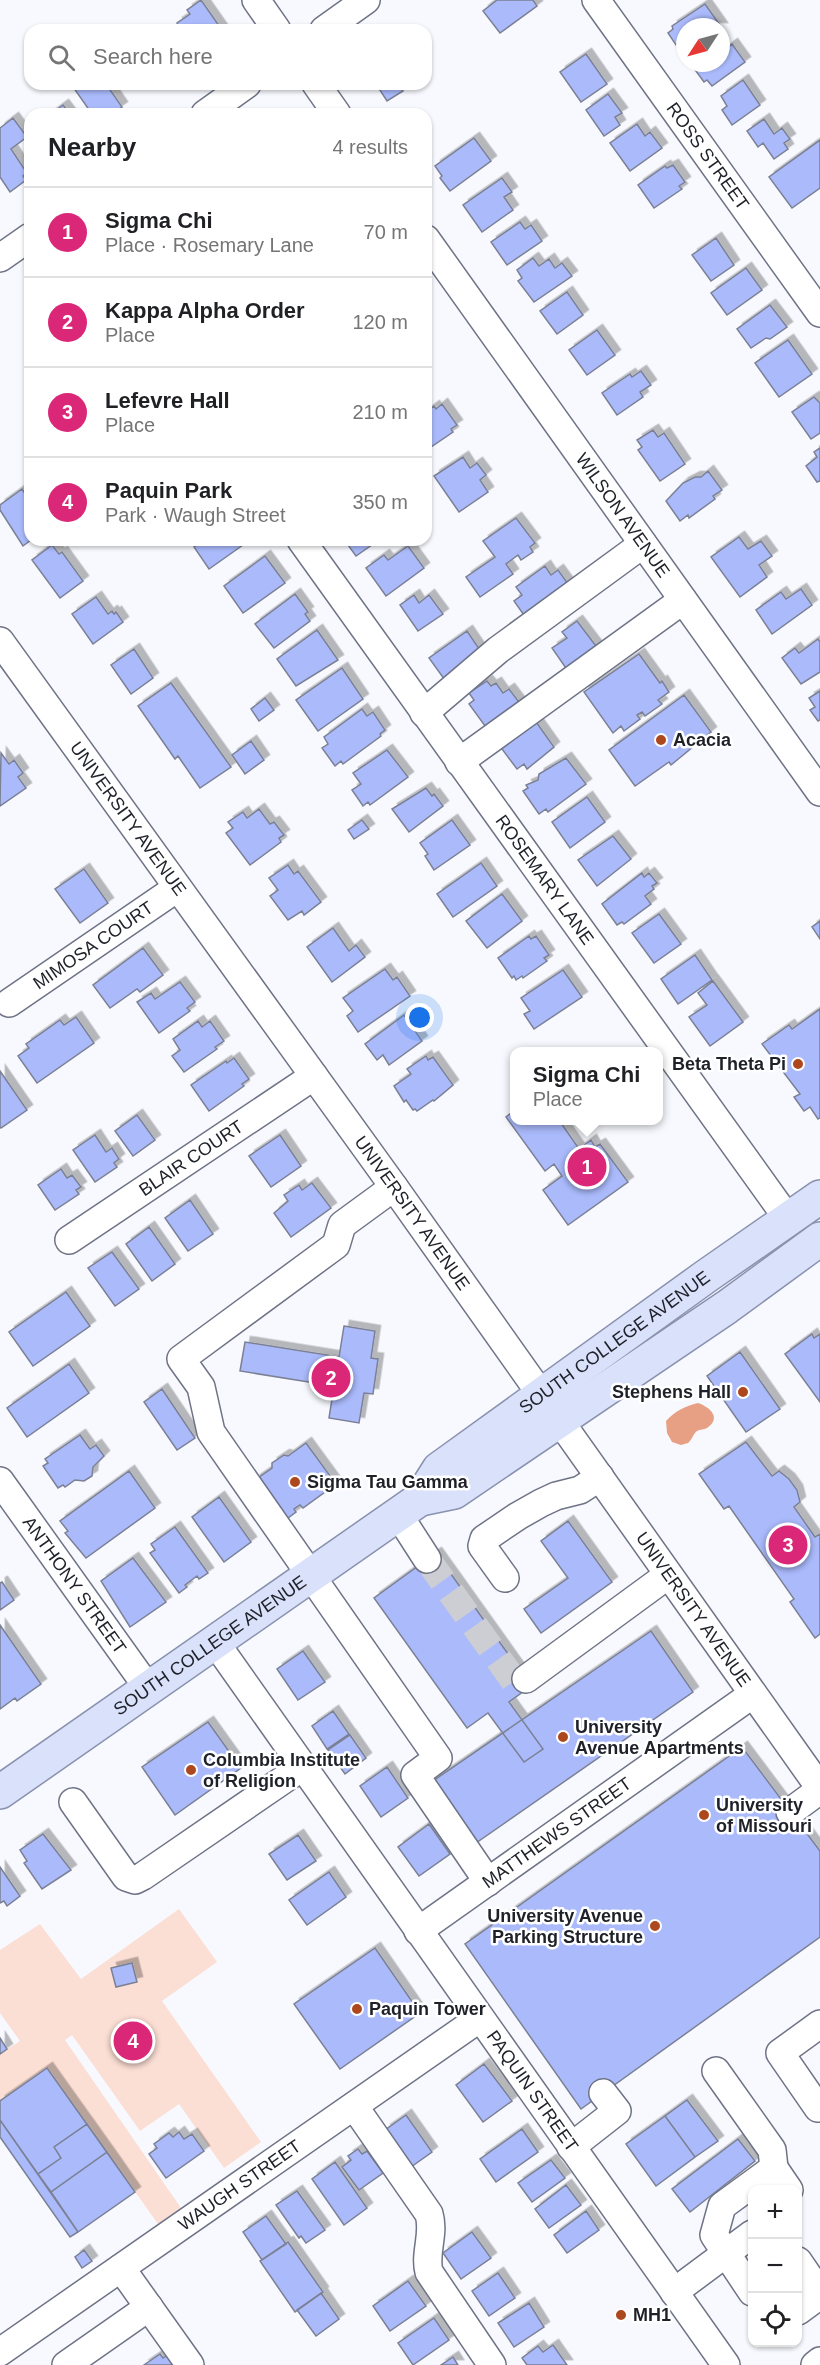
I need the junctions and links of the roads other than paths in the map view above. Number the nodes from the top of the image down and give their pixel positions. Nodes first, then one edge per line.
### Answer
1 (256, 0) edge
2 (366, 0) edge
3 (596, 0) edge
4 (273, 24) edge
5 (332, 24) edge
6 (239, 90) edge
7 (320, 90) edge
8 (213, 108) edge
9 (333, 108) edge
10 (24, 241) edge
11 (432, 247) edge
12 (0, 258) edge
13 (820, 313) edge
14 (643, 544) junction
15 (305, 546) edge
16 (683, 600) junction
17 (0, 641) edge
18 (424, 713) junction
19 (459, 762) junction
20 (816, 779) edge
21 (177, 888) junction
22 (9, 1003) dead end
23 (314, 1076) junction
24 (394, 1187) junction
25 (820, 1197) edge
26 (788, 1220) junction
27 (820, 1239) edge
28 (69, 1240) dead end
29 (551, 1408) junction
30 (600, 1478) junction
31 (0, 1481) edge
32 (409, 1506) junction
33 (427, 1559) tunnel mouth
34 (309, 1575) junction
35 (668, 1575) junction
36 (506, 1578) dead end
37 (215, 1642) junction
38 (526, 1679) dead end
39 (148, 1688) junction
40 (753, 1694) junction
41 (302, 1767) junction
42 (820, 1789) edge
43 (0, 1792) edge
44 (73, 1802) dead end
45 (790, 1812) dead end
46 (488, 1882) junction
47 (418, 1931) junction
48 (480, 2018) junction
49 (820, 2024) edge
50 (716, 2071) dead end
51 (603, 2092) dead end
52 (354, 2106) junction
53 (818, 2108) dead end
54 (571, 2146) junction
55 (781, 2179) edge
56 (748, 2238) edge
57 (725, 2254) junction
58 (802, 2267) edge
59 (121, 2268) junction
60 (748, 2285) edge
61 (674, 2292) junction
62 (820, 2294) edge
63 (149, 2307) junction
64 (802, 2308) edge
65 (3, 2354) edge
66 (820, 2361) edge
67 (66, 2365) edge
68 (190, 2365) edge
69 (492, 2365) edge
70 (726, 2365) edge
71 (815, 2365) edge

1 - 4 street
2 - 5 street
3 - 13 street, ROSS STREET
6 - 8 street
7 - 9 street
10 - 12 street
11 - 14 street, WILSON AVENUE
14 - 16 street, WILSON AVENUE
14 - 18 street
15 - 18 street, ROSEMARY LANE
16 - 19 street
16 - 20 street, WILSON AVENUE
17 - 21 street, UNIVERSITY AVENUE
18 - 19 street, ROSEMARY LANE
19 - 26 street, ROSEMARY LANE
21 - 22 street, MIMOSA COURT
21 - 23 street, UNIVERSITY AVENUE
23 - 24 street, UNIVERSITY AVENUE
23 - 28 street, BLAIR COURT
24 - 29 street, UNIVERSITY AVENUE
24 - 34 street
25 - 26 main road, SOUTH COLLEGE AVENUE
26 - 29 main road, SOUTH COLLEGE AVENUE
27 - 29 main road, SOUTH COLLEGE AVENUE
29 - 30 street, UNIVERSITY AVENUE
29 - 32 main road, SOUTH COLLEGE AVENUE
30 - 35 street, UNIVERSITY AVENUE
30 - 36 street
31 - 39 street, ANTHONY STREET
32 - 33 street
32 - 34 main road, SOUTH COLLEGE AVENUE
34 - 37 main road, SOUTH COLLEGE AVENUE
34 - 46 street
35 - 38 street
35 - 40 street, UNIVERSITY AVENUE
37 - 39 main road, SOUTH COLLEGE AVENUE
37 - 41 street, PAQUIN STREET
39 - 43 main road, SOUTH COLLEGE AVENUE
40 - 42 street, UNIVERSITY AVENUE
40 - 46 street, MATTHEWS STREET
41 - 44 street
41 - 47 street, PAQUIN STREET
42 - 45 street
46 - 47 street, MATTHEWS STREET
47 - 48 street, PAQUIN STREET
48 - 52 street, WAUGH STREET
48 - 54 street, PAQUIN STREET
49 - 53 street
50 - 55 street
51 - 54 street
52 - 59 street, WAUGH STREET
52 - 69 street
54 - 61 street, PAQUIN STREET
55 - 57 street
56 - 57 street
57 - 60 street
57 - 61 street
58 - 62 street
59 - 63 street
59 - 65 street, WAUGH STREET
61 - 70 street, PAQUIN STREET
62 - 64 street
63 - 67 street
63 - 68 street
66 - 71 street

